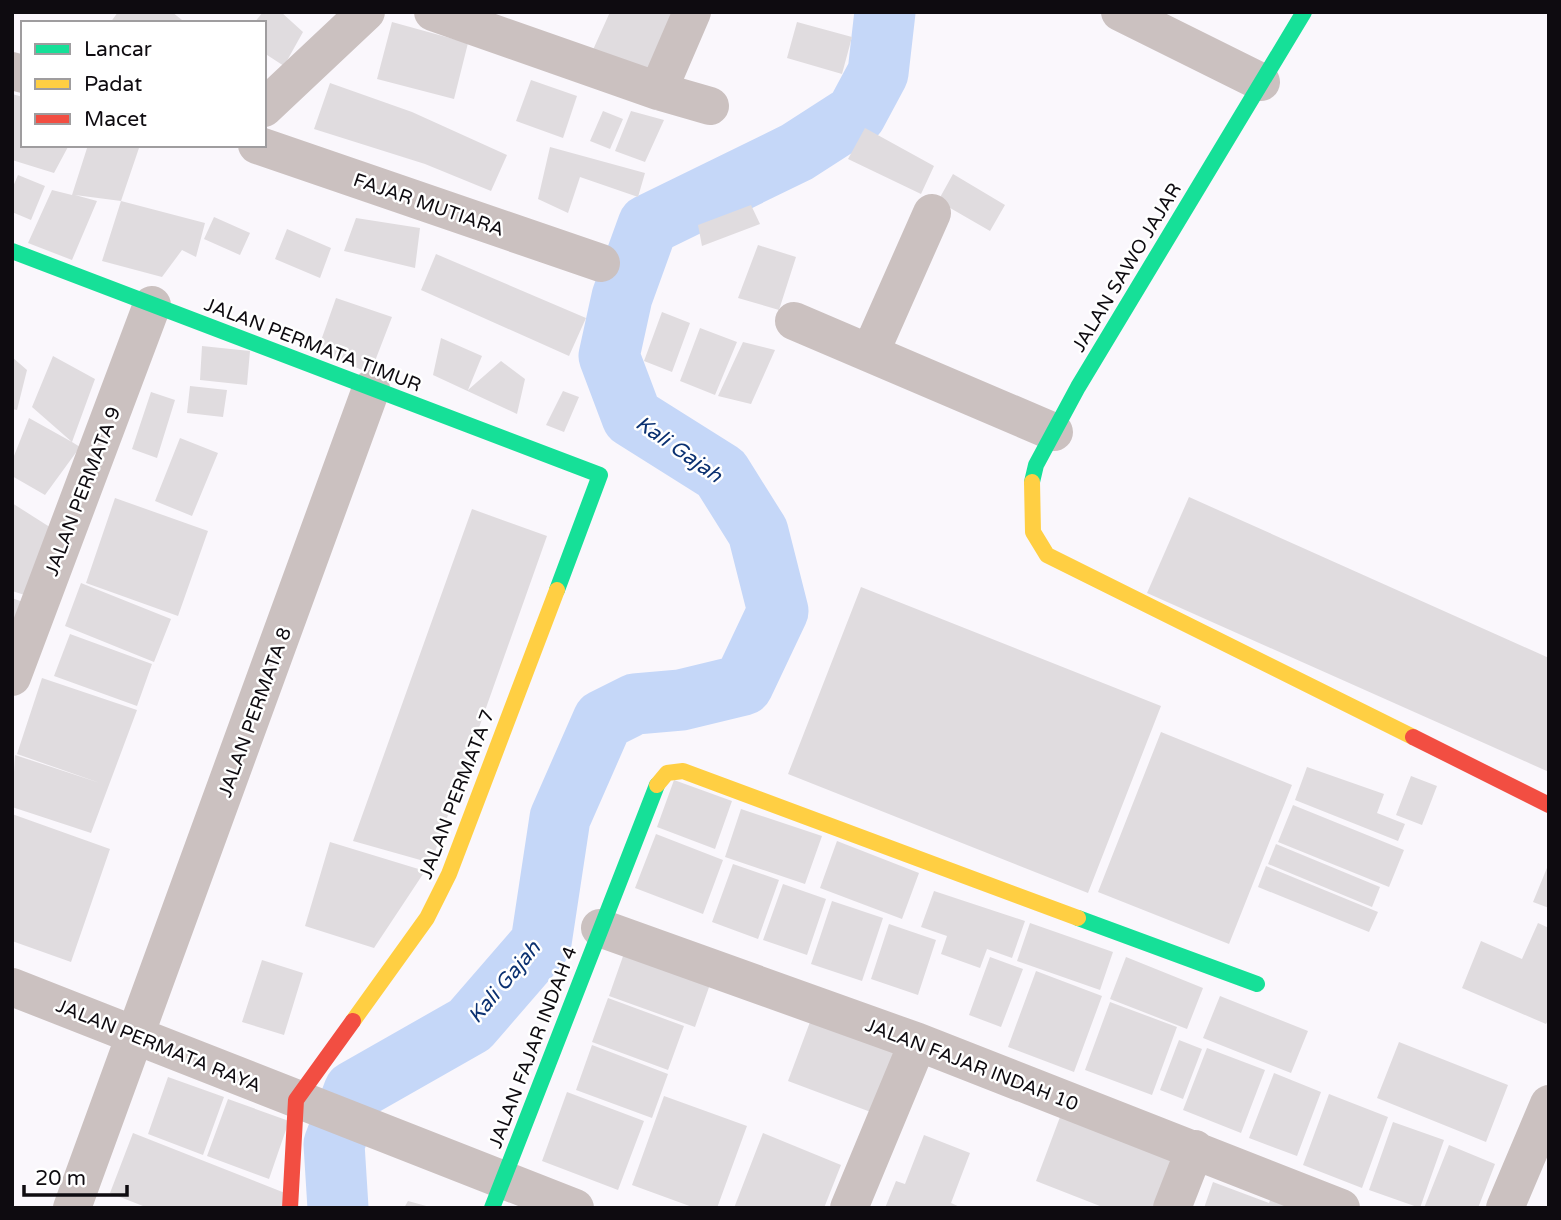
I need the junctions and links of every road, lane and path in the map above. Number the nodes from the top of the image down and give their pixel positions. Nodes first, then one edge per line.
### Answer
1 (366, 12) edge
2 (433, 12) edge
3 (692, 12) edge
4 (1119, 12) edge
5 (1304, 12) edge
6 (1261, 82) junction
7 (658, 91) junction
8 (266, 106) edge
9 (710, 106) dead end
10 (263, 147) edge
11 (932, 213) dead end
12 (12, 251) edge
13 (601, 263) dead end
14 (152, 305) junction
15 (794, 321) dead end
16 (870, 353) junction
17 (371, 388) junction
18 (1054, 432) junction
19 (600, 475) joint
20 (12, 677) edge
21 (1549, 805) edge
22 (600, 928) junction
23 (1257, 984) dead end
24 (12, 987) edge
25 (137, 1035) junction
26 (918, 1042) junction
27 (301, 1102) junction
28 (1549, 1104) edge
29 (1195, 1149) junction
30 (498, 1194) edge
31 (72, 1208) edge
32 (290, 1208) edge
33 (575, 1208) edge
34 (849, 1208) edge
35 (1172, 1208) edge
36 (1341, 1208) edge
37 (1505, 1208) edge

1 - 8 street
2 - 7 street
3 - 7 street
4 - 6 street
5 - 6 street, JALAN SAWO JAJAR
6 - 18 street, JALAN SAWO JAJAR
7 - 9 street
10 - 13 street, FAJAR MUTIARA
11 - 16 street
12 - 14 street, JALAN PERMATA TIMUR
14 - 17 street, JALAN PERMATA TIMUR
14 - 20 street, JALAN PERMATA 9
15 - 16 street
16 - 18 street
17 - 19 street, JALAN PERMATA TIMUR
17 - 25 street, JALAN PERMATA 8
18 - 21 street, JALAN SAWO JAJAR
19 - 27 street, JALAN PERMATA 7
22 - 23 street, JALAN FAJAR INDAH 4
22 - 26 street, JALAN FAJAR INDAH 10
22 - 30 street, JALAN FAJAR INDAH 4
24 - 25 street, JALAN PERMATA RAYA
25 - 27 street, JALAN PERMATA RAYA
25 - 31 street, JALAN PERMATA 8
26 - 29 street, JALAN FAJAR INDAH 10
26 - 34 street
27 - 30 street, JALAN PERMATA RAYA
27 - 32 street
28 - 37 street
29 - 35 street
29 - 36 street, JALAN FAJAR INDAH 10
30 - 33 street, JALAN PERMATA RAYA

